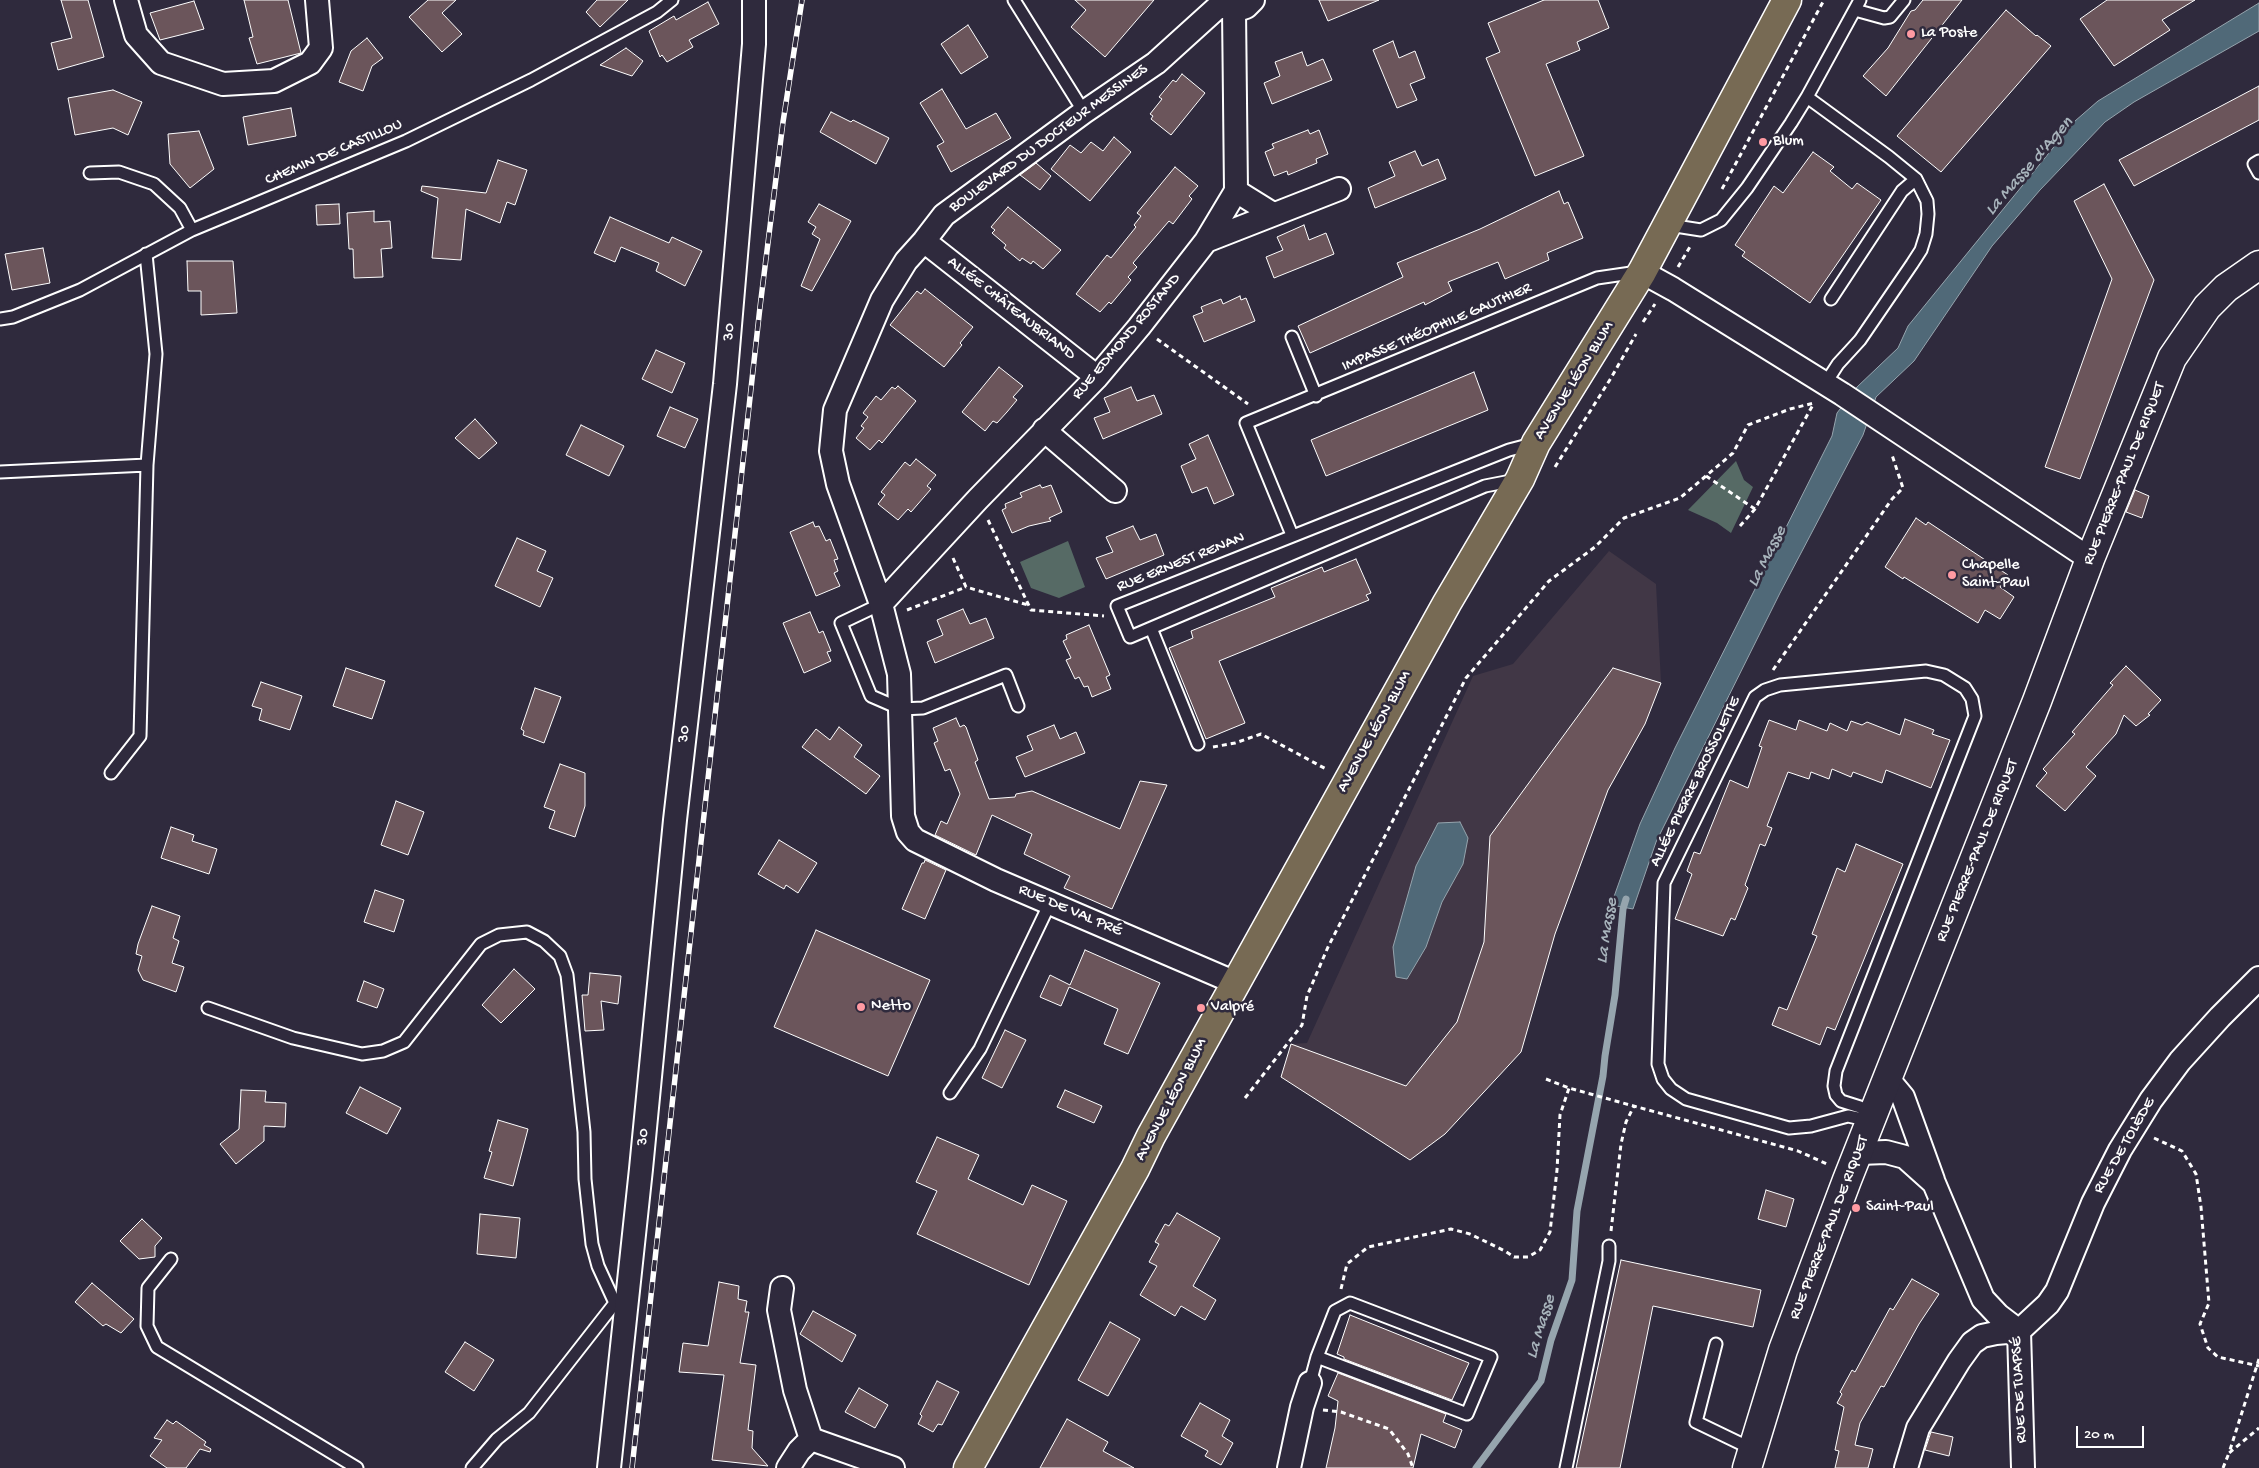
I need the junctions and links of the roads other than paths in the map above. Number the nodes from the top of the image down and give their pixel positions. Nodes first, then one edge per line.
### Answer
1 (126, 0) edge
2 (317, 0) edge
3 (672, 0) edge
4 (754, 0) edge
5 (1014, 0) edge
6 (1787, 0) edge
7 (1904, 0) edge
8 (1231, 4) edge
9 (1858, 5) edge
10 (1807, 97) junction
11 (1084, 112) junction
12 (2259, 161) edge
13 (90, 173) dead end
14 (2259, 173) edge
15 (1916, 179) junction
16 (1339, 188) dead end
17 (1236, 191) junction
18 (1273, 214) junction
19 (1668, 224) junction
20 (192, 230) junction
21 (924, 241) junction
22 (1206, 241) junction
23 (146, 254) junction
24 (2259, 265) edge
25 (1642, 272) junction
26 (1831, 299) dead end
27 (0, 319) edge
28 (1292, 337) dead end
29 (1097, 377) junction
30 (1827, 394) junction
31 (1316, 396) junction
32 (1044, 430) junction
33 (1536, 443) junction
34 (147, 465) junction
35 (0, 472) edge
36 (1520, 479) junction
37 (1115, 491) dead end
38 (1292, 535) junction
39 (2090, 559) junction
40 (888, 598) junction
41 (1151, 628) junction
42 (1018, 706) dead end
43 (901, 709) junction
44 (1198, 744) road end
45 (111, 773) dead end
46 (908, 832) joint
47 (1050, 903) junction
48 (2259, 978) edge
49 (1236, 983) junction
50 (208, 1008) dead end
51 (1888, 1079) junction
52 (950, 1093) dead end
53 (1860, 1107) dead end
54 (1862, 1119) dead end
55 (1859, 1153) junction
56 (1934, 1183) junction
57 (1609, 1246) road end
58 (171, 1259) dead end
59 (782, 1288) dead end
60 (620, 1305) junction
61 (2019, 1331) junction
62 (1716, 1344) dead end
63 (1317, 1357) junction
64 (1310, 1383) joint
65 (811, 1439) junction
66 (1750, 1458) edge
67 (356, 1468) edge
68 (472, 1468) edge
69 (608, 1468) edge
70 (788, 1468) edge
71 (893, 1468) edge
72 (968, 1468) edge
73 (1289, 1468) edge
74 (1566, 1468) edge
75 (1906, 1468) edge
76 (2023, 1468) edge

1 - 2 street
3 - 20 lane, CHEMIN DE CASTILLOU
4 - 60 street, 30
5 - 11 lane
6 - 19 main road, AVENUE LÉON BLUM
7 - 9 lane
8 - 11 street, BOULEVARD DU DOCTEUR MESSINES
8 - 17 street
9 - 10 lane
10 - 15 lane
10 - 19 lane
11 - 21 street, BOULEVARD DU DOCTEUR MESSINES
12 - 14 lane
13 - 20 lane
15 - 26 lane
15 - 30 lane
16 - 18 street
17 - 18 street
17 - 22 street, RUE EDMOND ROSTAND
18 - 22 street
19 - 25 main road, AVENUE LÉON BLUM
20 - 23 lane, CHEMIN DE CASTILLOU
21 - 29 street, ALLÉE CHÂTEAUBRIAND
21 - 40 street, BOULEVARD DU DOCTEUR MESSINES
22 - 29 street, RUE EDMOND ROSTAND
23 - 27 lane, CHEMIN DE CASTILLOU
23 - 34 lane
24 - 39 street, RUE PIERRE-PAUL DE RIQUET
25 - 30 street
25 - 31 lane, IMPASSE THÉOPHILE GAUTHIER
25 - 33 main road, AVENUE LÉON BLUM
28 - 31 lane
29 - 32 street, RUE EDMOND ROSTAND
30 - 39 street
31 - 38 lane, IMPASSE THÉOPHILE GAUTHIER
32 - 37 street
32 - 40 street, RUE EDMOND ROSTAND
33 - 36 main road, AVENUE LÉON BLUM
33 - 38 lane, RUE ERNEST RENAN
34 - 35 lane
34 - 45 lane
36 - 41 lane, RUE ERNEST RENAN
36 - 49 main road, AVENUE LÉON BLUM
38 - 41 lane, RUE ERNEST RENAN
39 - 51 street, RUE PIERRE-PAUL DE RIQUET
40 - 43 street, BOULEVARD DU DOCTEUR MESSINES
40 - 43 lane
41 - 44 lane
42 - 43 lane
43 - 46 street, BOULEVARD DU DOCTEUR MESSINES
46 - 47 street, RUE DE VAL PRÉ
47 - 49 street, RUE DE VAL PRÉ
47 - 52 lane
48 - 61 street, RUE DE TOLÈDE
49 - 72 main road, AVENUE LÉON BLUM
50 - 60 lane
51 - 55 street, RUE PIERRE-PAUL DE RIQUET
51 - 56 street
53 - 54 lane, ALLÉE PIERRE BROSSOLETTE
55 - 56 street, RUE DE TUAPSÉ
55 - 66 street, RUE PIERRE-PAUL DE RIQUET
56 - 61 street, RUE DE TUAPSÉ
57 - 74 lane
58 - 67 lane
59 - 65 street
60 - 68 lane
60 - 69 street, 30
61 - 75 street
61 - 76 street, RUE DE TUAPSÉ
62 - 66 lane
63 - 63 lane
63 - 64 lane
64 - 73 street
65 - 70 street
65 - 71 street

